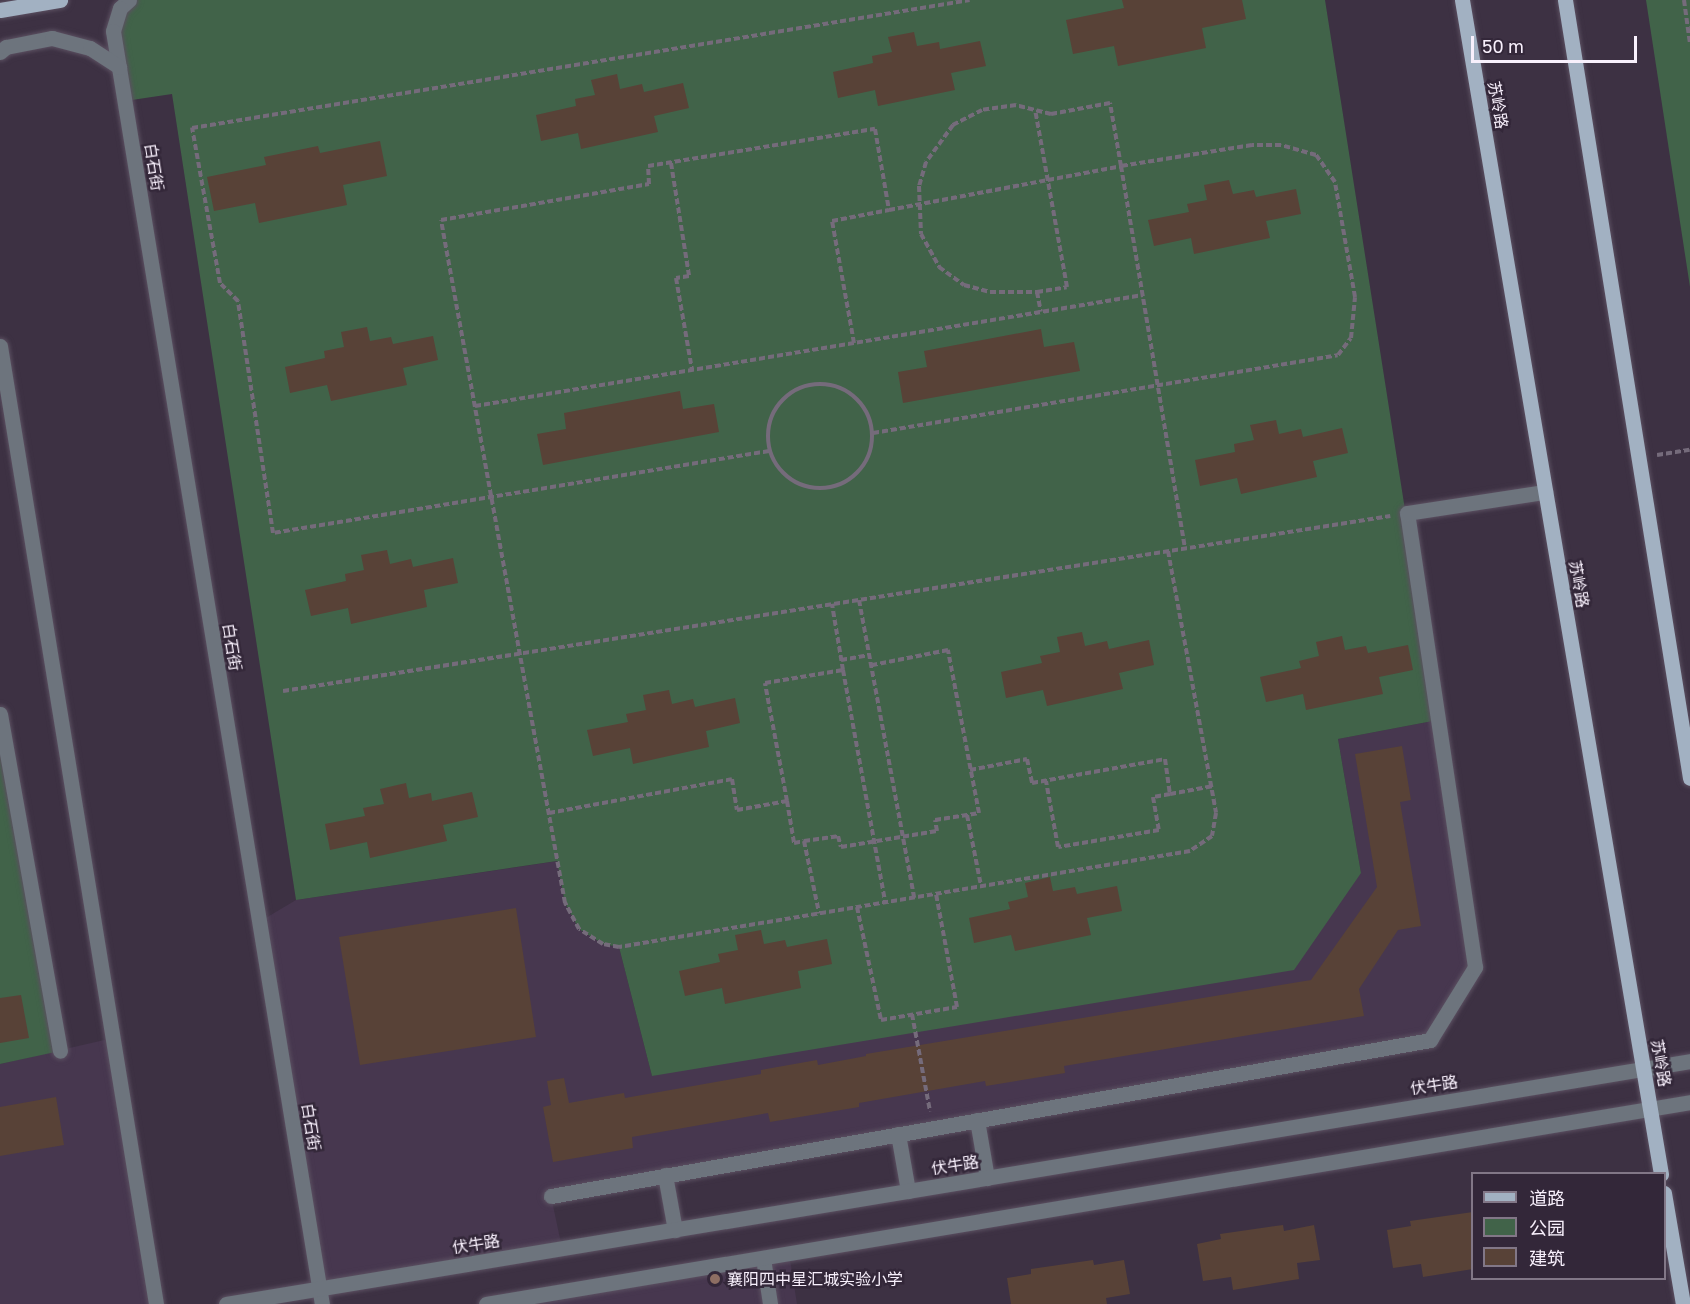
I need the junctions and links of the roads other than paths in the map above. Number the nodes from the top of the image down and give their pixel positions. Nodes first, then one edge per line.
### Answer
1 (60, 0) edge
2 (129, 0) edge
3 (1462, 0) edge
4 (1565, 0) edge
5 (0, 10) edge
6 (0, 52) edge
7 (119, 67) junction
8 (0, 346) edge
9 (1545, 492) junction
10 (0, 714) edge
11 (1690, 778) edge
12 (60, 1051) dead end
13 (1690, 1061) edge
14 (1643, 1069) junction
15 (1690, 1102) edge
16 (1650, 1108) junction
17 (977, 1120) junction
18 (898, 1134) junction
19 (1661, 1172) edge
20 (666, 1175) junction
21 (987, 1178) junction
22 (908, 1191) junction
23 (551, 1196) dead end
24 (1666, 1199) edge
25 (675, 1230) junction
26 (763, 1257) junction
27 (320, 1296) edge
28 (156, 1304) edge
29 (226, 1304) edge
30 (486, 1304) edge
31 (770, 1304) edge
32 (1683, 1304) edge

1 - 5 main road
2 - 7 street, 白石街
3 - 9 main road, 苏岭路
4 - 11 main road
6 - 7 street
7 - 27 street, 白石街
8 - 28 street
9 - 14 main road, 苏岭路
9 - 17 street
10 - 12 street
13 - 14 street, 伏牛路
14 - 16 main road, 苏岭路
14 - 21 street, 伏牛路
15 - 16 street
16 - 19 main road, 苏岭路
16 - 26 street
17 - 18 street
17 - 21 street
18 - 20 street
18 - 22 street
20 - 23 street
20 - 25 street
21 - 22 street, 伏牛路
22 - 25 street, 伏牛路
24 - 32 main road
25 - 27 street, 伏牛路
26 - 30 street
26 - 31 street
27 - 29 street, 伏牛路

